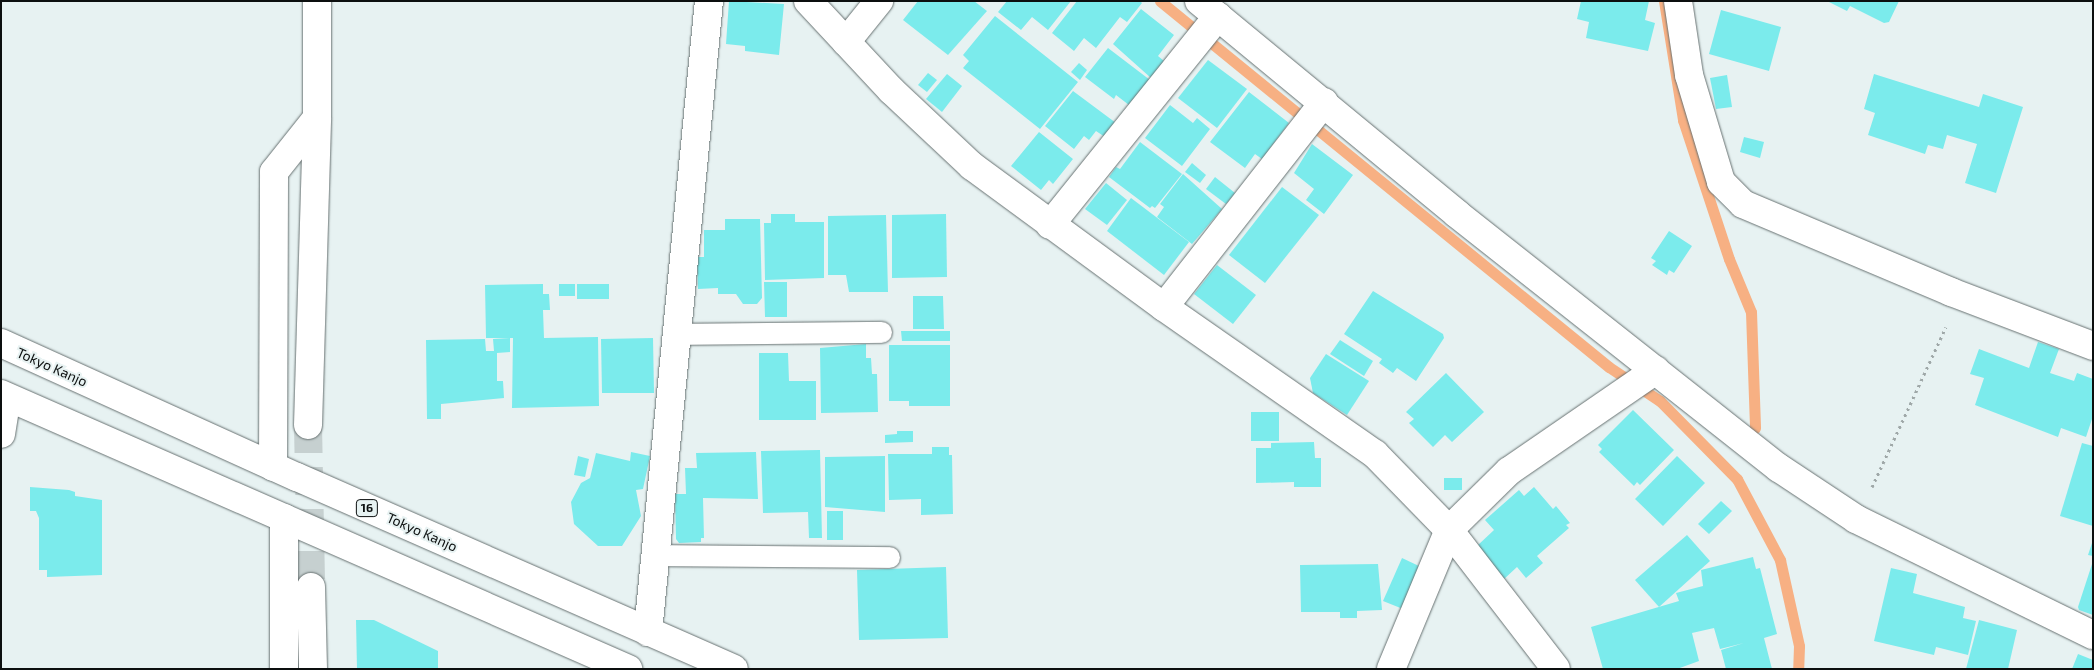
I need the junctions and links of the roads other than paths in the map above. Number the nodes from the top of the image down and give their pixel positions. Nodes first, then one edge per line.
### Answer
1 (317, 1) edge
2 (709, 1) edge
3 (808, 1) edge
4 (879, 1) edge
5 (1678, 1) edge
6 (1204, 23) edge
7 (846, 42) junction
8 (1312, 117) junction
9 (317, 118) junction
10 (1050, 225) junction
11 (1164, 307) junction
12 (881, 332) dead end
13 (677, 334) junction
14 (1, 343) edge
15 (2093, 346) edge
16 (1656, 370) junction
17 (4, 395) edge
18 (308, 425) tunnel mouth
19 (1, 434) edge
20 (273, 467) junction
21 (284, 518) junction
22 (1449, 530) junction
23 (656, 555) junction
24 (888, 557) dead end
25 (311, 587) tunnel mouth
26 (648, 632) junction
27 (2093, 635) edge
28 (284, 669) edge
29 (313, 669) edge
30 (628, 669) edge
31 (734, 669) edge
32 (1391, 669) edge
33 (1556, 669) edge

1 - 9 main road
2 - 13 main road
3 - 7 main road
4 - 7 main road
5 - 15 main road
6 - 8 main road
6 - 10 main road
7 - 10 main road
8 - 11 main road
8 - 16 main road
9 - 18 main road
9 - 20 main road
10 - 11 main road
11 - 22 main road
12 - 13 lane
13 - 23 main road
14 - 20 main road, Tokyo Kanjo / 16
16 - 22 main road
16 - 27 main road
17 - 19 main road
17 - 21 main road
20 - 26 main road, Tokyo Kanjo / 16
21 - 28 main road
21 - 30 main road
22 - 32 main road
22 - 33 main road
23 - 24 lane
23 - 26 main road
25 - 29 main road
26 - 31 main road, Tokyo Kanjo / 16

